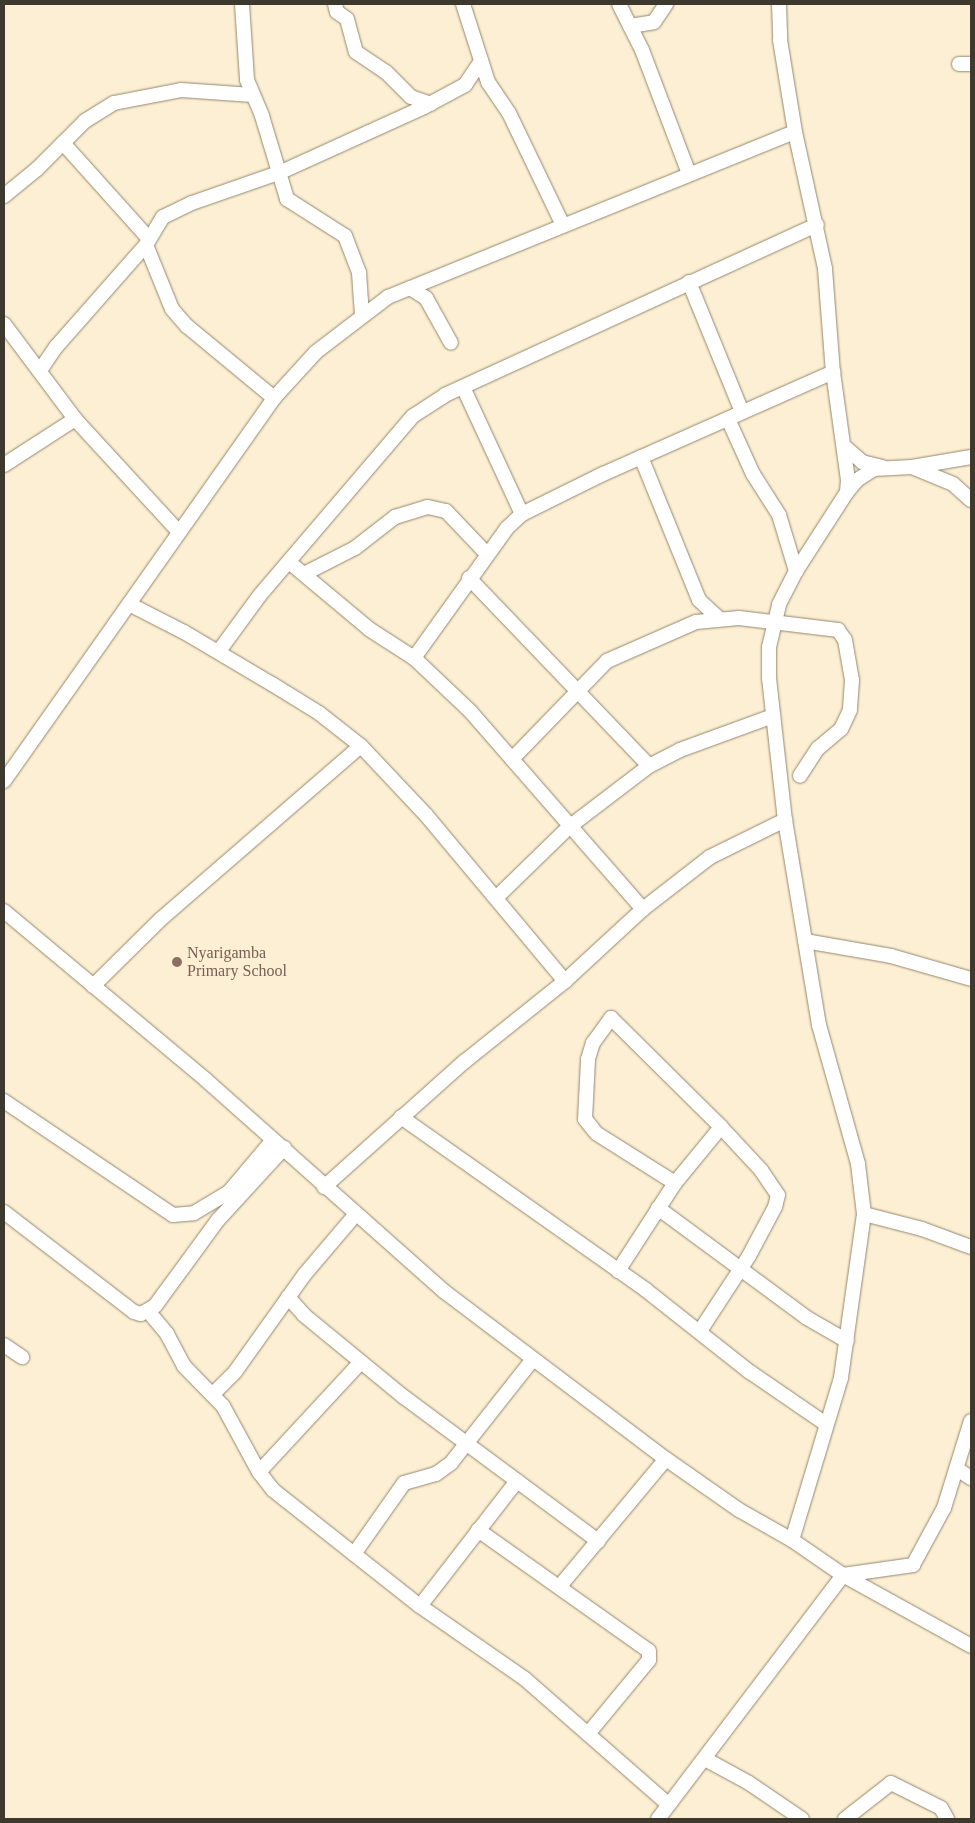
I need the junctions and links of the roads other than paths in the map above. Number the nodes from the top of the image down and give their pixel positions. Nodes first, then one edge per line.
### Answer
1 (242, 4) edge
2 (335, 4) edge
3 (463, 4) edge
4 (619, 4) edge
5 (666, 4) edge
6 (779, 4) edge
7 (630, 26) junction
8 (481, 60) junction
9 (253, 95) junction
10 (431, 104) junction
11 (794, 132) junction
12 (63, 143) junction
13 (281, 172) junction
14 (689, 174) junction
15 (4, 196) edge
16 (563, 225) junction
17 (817, 225) junction
18 (147, 242) junction
19 (689, 282) junction
20 (410, 288) junction
21 (362, 315) junction
22 (4, 324) edge
23 (452, 343) dead end
24 (41, 369) junction
25 (832, 372) junction
26 (463, 387) junction
27 (274, 398) junction
28 (742, 412) junction
29 (76, 419) junction
30 (728, 419) junction
31 (845, 447) junction
32 (641, 457) junction
33 (971, 457) edge
34 (4, 465) edge
35 (912, 467) junction
36 (882, 468) junction
37 (847, 492) junction
38 (971, 500) edge
39 (522, 514) junction
40 (178, 531) junction
41 (487, 554) junction
42 (289, 562) junction
43 (796, 571) junction
44 (304, 574) junction
45 (469, 578) junction
46 (129, 604) junction
47 (702, 604) junction
48 (718, 618) junction
49 (773, 622) junction
50 (693, 623) junction
51 (219, 651) junction
52 (414, 658) junction
53 (578, 691) junction
54 (774, 716) junction
55 (361, 746) junction
56 (512, 758) junction
57 (649, 766) junction
58 (800, 776) dead end
59 (4, 781) edge
60 (785, 820) junction
61 (569, 827) junction
62 (497, 897) junction
63 (643, 909) junction
64 (4, 911) edge
65 (805, 941) junction
66 (971, 979) edge
67 (565, 981) junction
68 (93, 986) junction
69 (4, 1101) edge
70 (401, 1117) junction
71 (721, 1127) junction
72 (272, 1140) junction
73 (284, 1148) junction
74 (675, 1183) junction
75 (324, 1187) junction
76 (658, 1208) junction
77 (4, 1212) edge
78 (864, 1214) junction
79 (355, 1215) junction
80 (971, 1248) edge
81 (739, 1268) junction
82 (618, 1271) junction
83 (288, 1297) junction
84 (148, 1312) junction
85 (700, 1331) junction
86 (847, 1342) junction
87 (4, 1345) edge
88 (22, 1357) dead end
89 (533, 1359) junction
90 (362, 1362) junction
91 (213, 1394) junction
92 (971, 1422) edge
93 (826, 1424) junction
94 (467, 1445) junction
95 (666, 1459) junction
96 (957, 1469) junction
97 (259, 1472) junction
98 (971, 1478) edge
99 (517, 1481) junction
100 (478, 1530) junction
101 (792, 1540) junction
102 (598, 1541) junction
103 (354, 1554) junction
104 (842, 1575) junction
105 (560, 1586) junction
106 (420, 1606) junction
107 (971, 1646) edge
108 (588, 1734) junction
109 (705, 1759) junction
110 (669, 1805) junction
111 (944, 1814) edge
112 (658, 1819) edge
113 (802, 1819) edge
114 (845, 1819) edge
115 (958, 1819) edge

1 - 9 street
2 - 10 street
3 - 8 street
4 - 7 street
5 - 7 street
6 - 11 street
7 - 14 street
8 - 10 street
8 - 16 street
9 - 12 street
9 - 13 street
10 - 13 street
11 - 14 street
11 - 17 street
12 - 15 street
12 - 18 street
13 - 18 street
13 - 21 street
14 - 16 street
16 - 20 street
17 - 19 street
17 - 25 street
18 - 24 street
18 - 27 street
19 - 26 street
19 - 28 street
20 - 21 street
20 - 23 street
21 - 27 street
22 - 24 street
24 - 29 street
25 - 28 street
25 - 31 street
26 - 39 street
26 - 42 street
27 - 40 street
28 - 30 street
29 - 34 street
29 - 40 street
30 - 32 street
30 - 43 street
31 - 36 street
31 - 37 street
32 - 39 street
32 - 47 street
33 - 35 street
35 - 36 street
35 - 38 street
36 - 37 street
37 - 43 street
39 - 41 street
40 - 46 street
41 - 44 street
41 - 45 street
42 - 44 street
42 - 51 street
43 - 49 street
44 - 52 street
45 - 52 street
45 - 53 street
46 - 51 street
46 - 59 street
47 - 48 street
47 - 50 street
48 - 49 street
48 - 50 street
49 - 54 street
49 - 58 street
50 - 53 street
51 - 55 street
52 - 56 street
53 - 56 street
53 - 57 street
54 - 57 street
54 - 60 street
55 - 62 street
55 - 68 street
56 - 61 street
57 - 61 street
60 - 63 street
60 - 65 street
61 - 62 street
61 - 63 street
62 - 67 street
63 - 67 street
64 - 68 street
65 - 66 street
65 - 78 street
67 - 70 street
68 - 72 street
69 - 72 street
70 - 75 street
70 - 82 street
71 - 74 street
71 - 74 street
71 - 81 street
72 - 73 street
73 - 75 street
73 - 84 street
74 - 76 street
75 - 79 street
76 - 81 street
76 - 82 street
77 - 84 street
78 - 80 street
78 - 86 street
79 - 83 street
79 - 89 street
81 - 85 street
81 - 86 street
82 - 85 street
83 - 90 street
83 - 91 street
84 - 91 street
85 - 93 street
86 - 93 street
87 - 88 street
89 - 94 street
89 - 95 street
90 - 94 street
90 - 97 street
91 - 97 street
92 - 96 street
93 - 101 street
94 - 99 street
94 - 103 street
95 - 101 street
95 - 102 street
96 - 98 street
96 - 104 street
97 - 103 street
99 - 100 street
99 - 102 street
100 - 105 street
100 - 106 street
101 - 104 street
102 - 105 street
103 - 106 street
104 - 107 street
104 - 109 street
105 - 108 street
106 - 108 street
108 - 110 street
109 - 110 street
109 - 113 street
110 - 112 street
111 - 114 street
111 - 115 street

